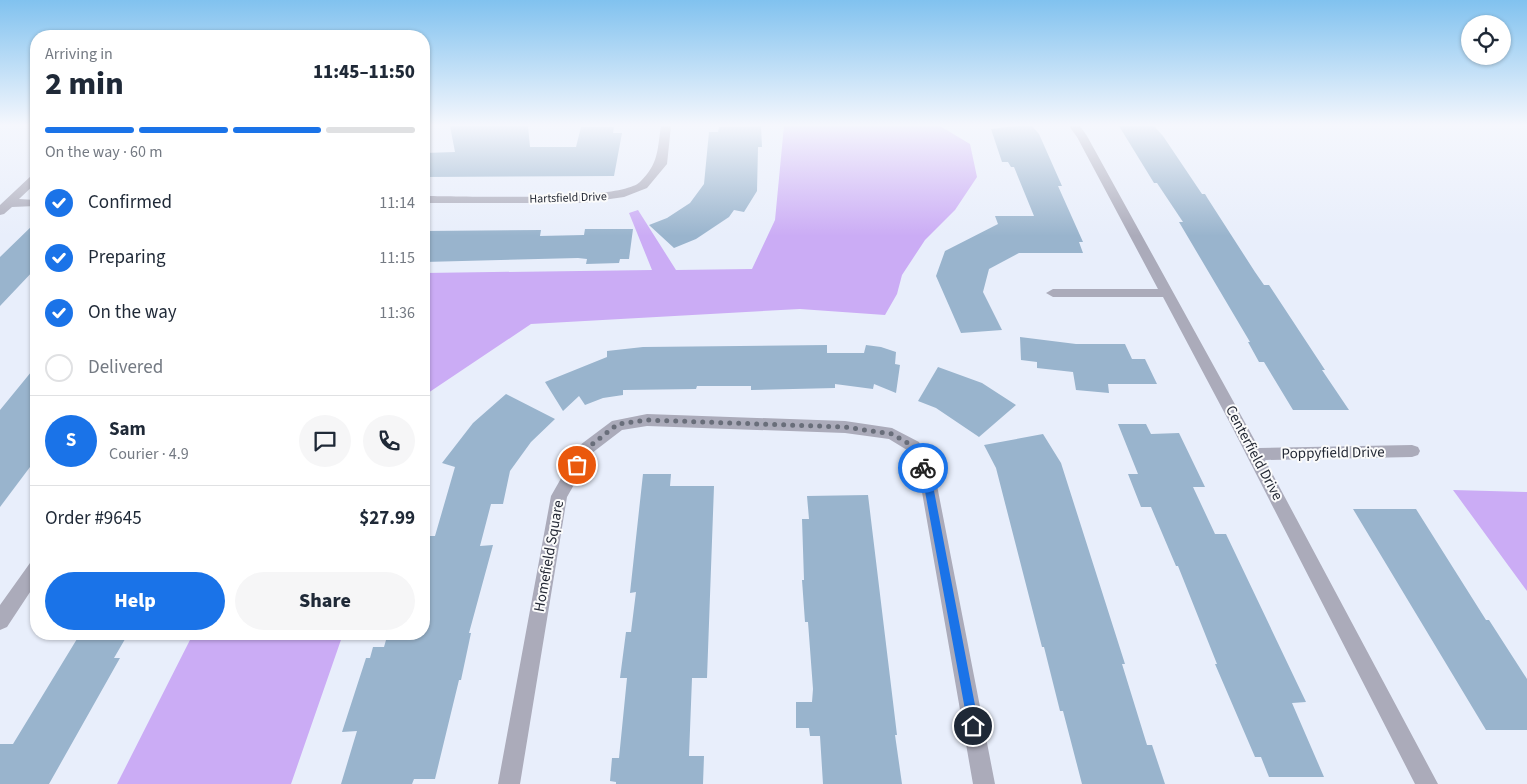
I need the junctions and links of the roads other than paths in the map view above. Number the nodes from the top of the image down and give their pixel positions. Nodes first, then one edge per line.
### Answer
1 (661, 163) edge
2 (1096, 163) edge
3 (30, 183) edge
4 (430, 200) edge
5 (30, 203) edge
6 (4, 207) edge
7 (1053, 293) dead end
8 (1167, 293) junction
9 (1412, 451) dead end
10 (1254, 454) junction
11 (30, 577) edge
12 (0, 621) edge
13 (508, 784) edge
14 (984, 784) edge
15 (1427, 784) edge

1 - 4 street, Hartsfield Drive
2 - 8 street, Centerfield Drive
3 - 6 street
5 - 6 street
7 - 8 street
8 - 10 street, Centerfield Drive
9 - 10 street, Poppyfield Drive
10 - 15 street, Centerfield Drive
11 - 12 street
13 - 14 street, Homefield Square

